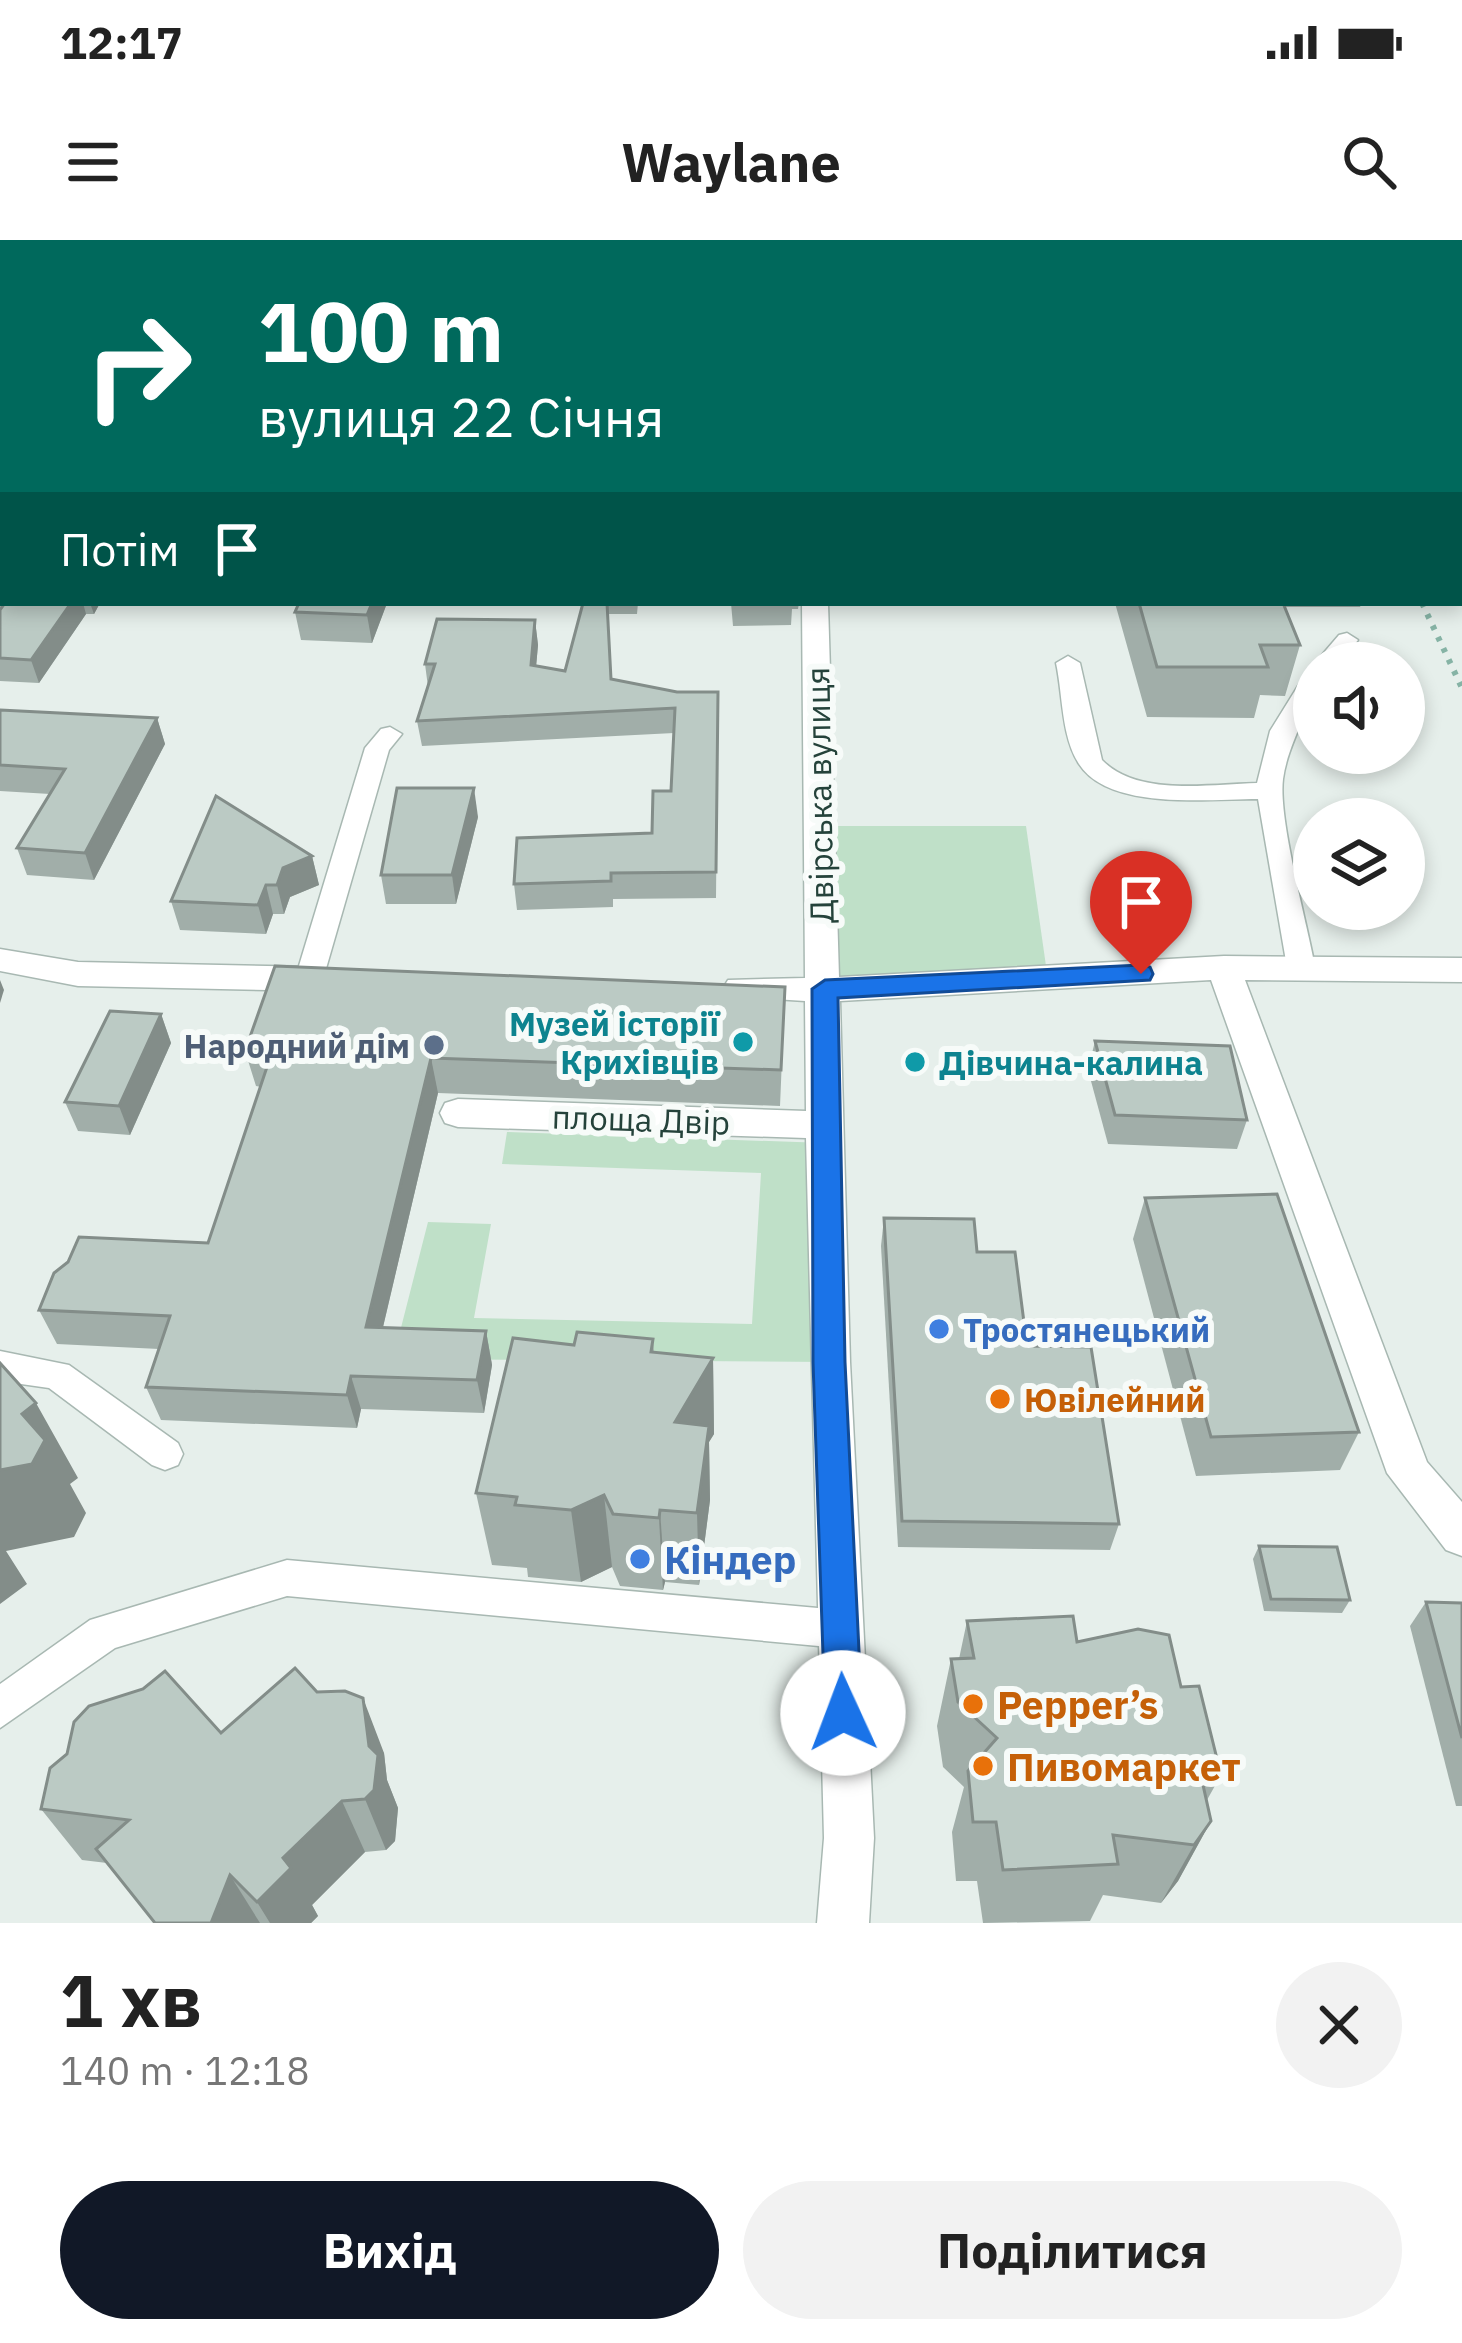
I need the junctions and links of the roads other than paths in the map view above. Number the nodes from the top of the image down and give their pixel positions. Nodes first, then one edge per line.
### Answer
1 (815, 606) edge
2 (1068, 663) dead end
3 (1293, 708) edge
4 (389, 734) dead end
5 (1269, 790) junction
6 (0, 960) edge
7 (1301, 967) junction
8 (1224, 968) junction
9 (1462, 970) edge
10 (309, 979) junction
11 (356, 980) edge
12 (704, 987) edge
13 (825, 989) junction
14 (458, 1113) dead end
15 (824, 1125) junction
16 (0, 1366) edge
17 (165, 1454) dead end
18 (1462, 1535) edge
19 (840, 1629) junction
20 (0, 1708) edge
21 (843, 1923) edge

1 - 13 street, Двірська вулиця
2 - 5 lane
3 - 5 lane
4 - 10 lane
5 - 7 lane
6 - 10 street
7 - 8 street
7 - 9 street
8 - 13 street
8 - 18 street
10 - 11 street
12 - 13 street
13 - 15 street, Двірська вулиця
14 - 15 street, площа Двір
15 - 19 street, Двірська вулиця
16 - 17 lane
19 - 20 lane
19 - 21 street, Двірська вулиця

